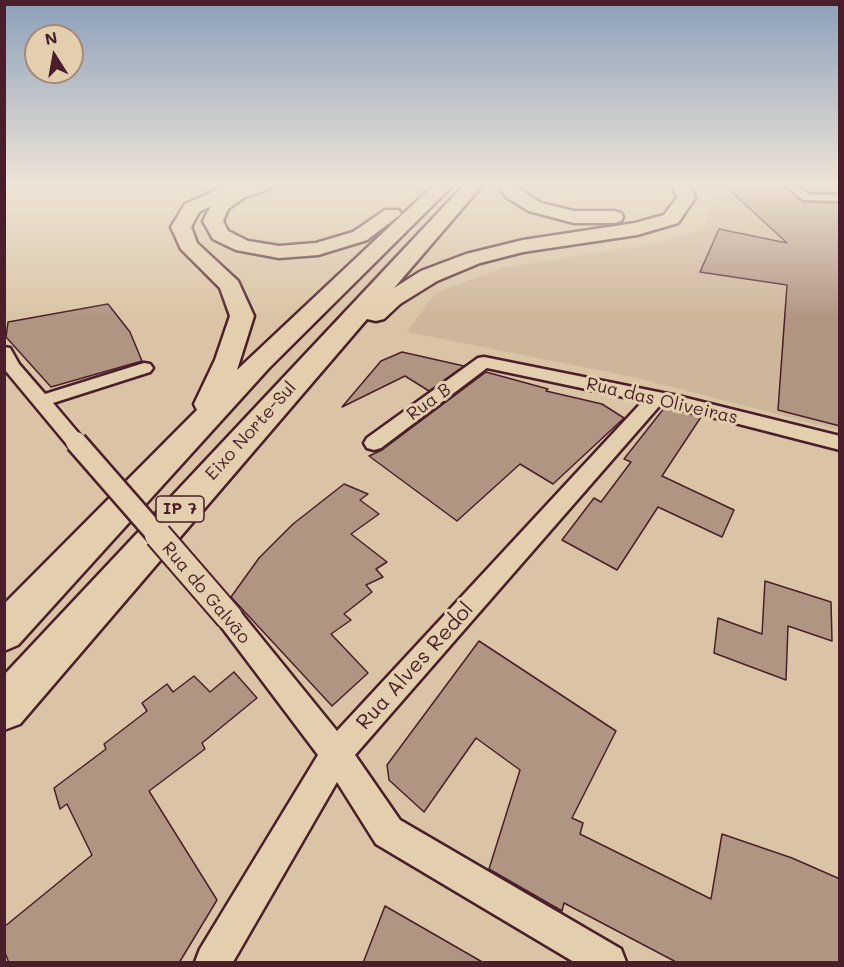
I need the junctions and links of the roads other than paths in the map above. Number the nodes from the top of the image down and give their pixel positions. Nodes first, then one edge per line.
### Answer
1 (181, 228) edge
2 (217, 228) edge
3 (373, 228) edge
4 (399, 228) edge
5 (434, 228) edge
6 (641, 228) edge
7 (4, 352) edge
8 (484, 362) joint
9 (144, 368) dead end
10 (302, 373) junction
11 (656, 398) junction
12 (41, 401) junction
13 (199, 426) junction
14 (374, 443) dead end
15 (840, 443) edge
16 (4, 632) edge
17 (4, 708) edge
18 (336, 754) junction
19 (213, 963) edge
20 (609, 963) edge

1 - 13 highway
2 - 3 highway
4 - 13 highway, IP 7
5 - 10 highway, Eixo Norte-Sul / IP 7
6 - 10 highway
7 - 12 street, Rua do Galvão
8 - 11 street, Rua das Oliveiras
8 - 14 street, Rua B
9 - 12 street
10 - 17 highway, Eixo Norte-Sul / IP 7
11 - 15 street, Rua das Oliveiras
11 - 18 street, Rua Alves Redol
12 - 18 street, Rua do Galvão, bridge
13 - 16 highway, IP 7
18 - 19 street, Rua Alves Redol
18 - 20 street, Rua do Galvão

